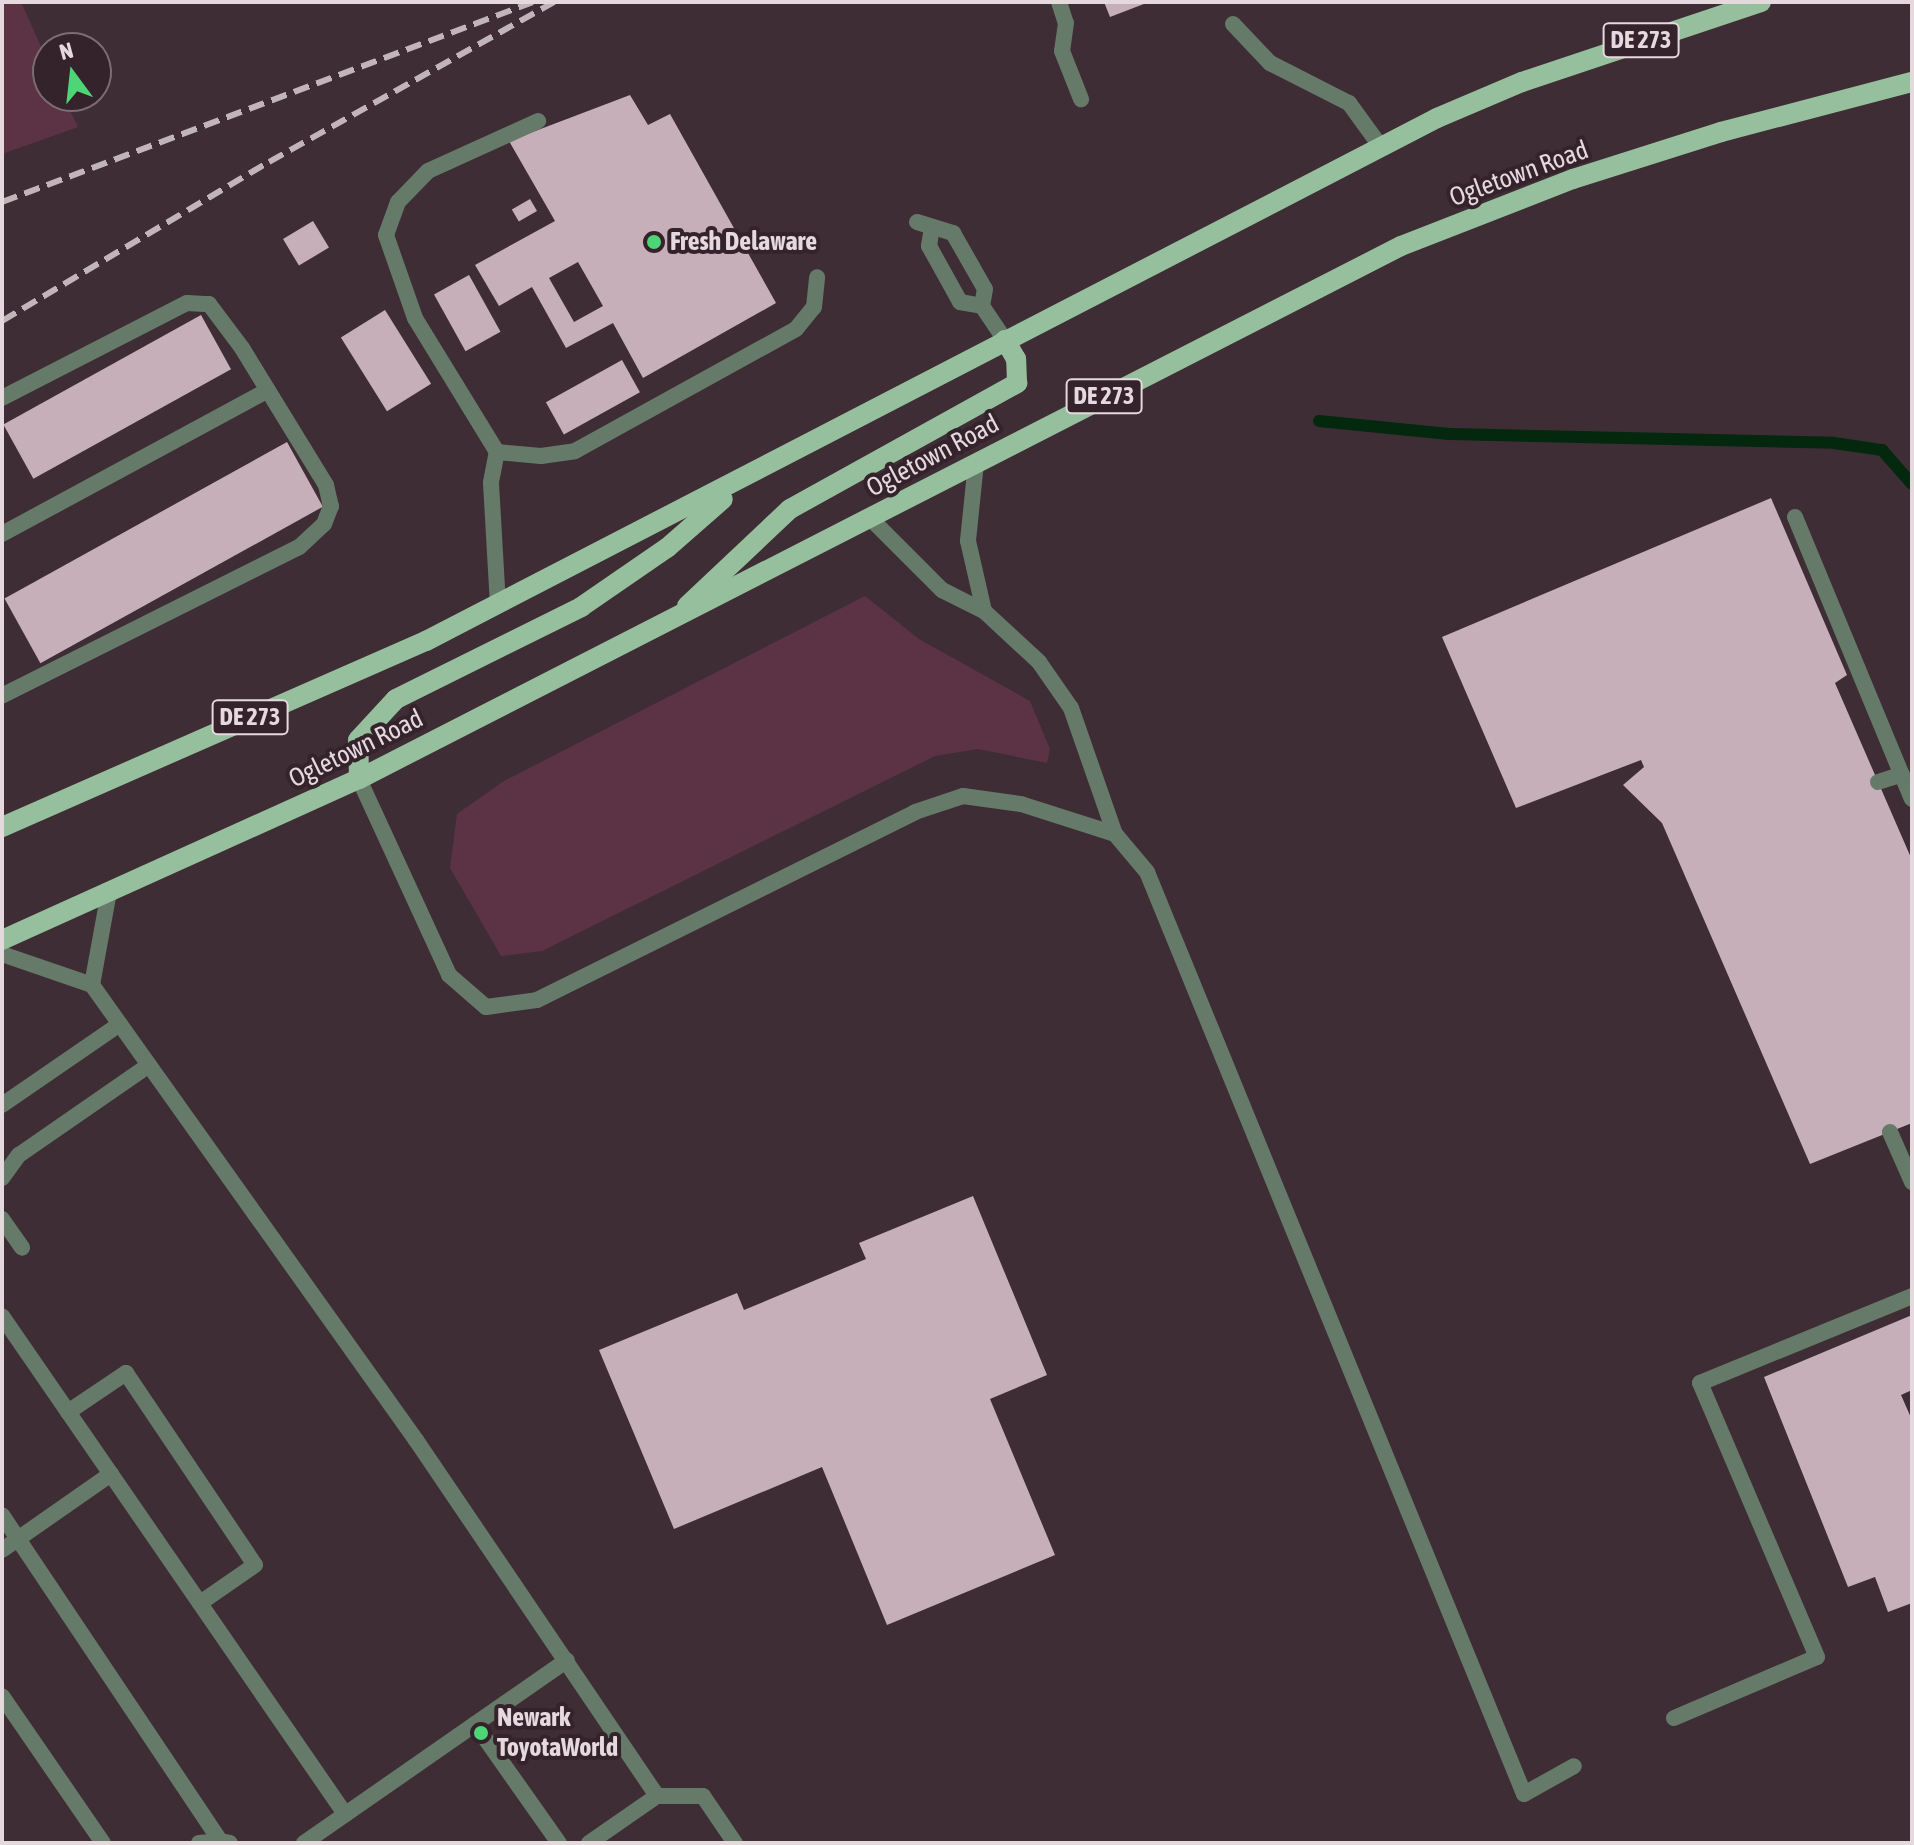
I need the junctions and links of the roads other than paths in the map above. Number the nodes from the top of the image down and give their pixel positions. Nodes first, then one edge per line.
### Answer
1 (1059, 2) edge
2 (1761, 2) edge
3 (1233, 24) dead end
4 (1912, 82) edge
5 (1081, 99) dead end
6 (538, 121) dead end
7 (1381, 147) junction
8 (817, 277) dead end
9 (982, 306) junction
10 (1005, 340) junction
11 (268, 390) junction
12 (2, 398) edge
13 (497, 452) junction
14 (976, 463) junction
15 (747, 478) junction
16 (1795, 517) dead end
17 (870, 518) junction
18 (2, 534) edge
19 (498, 605) junction
20 (984, 611) junction
21 (674, 619) junction
22 (2, 696) edge
23 (1902, 774) junction
24 (359, 779) junction
25 (1878, 782) dead end
26 (1912, 799) edge
27 (2, 827) edge
28 (1115, 834) junction
29 (109, 891) junction
30 (2, 940) edge
31 (2, 954) edge
32 (92, 985) junction
33 (120, 1024) junction
34 (149, 1065) junction
35 (2, 1105) edge
36 (1890, 1132) dead end
37 (2, 1178) edge
38 (1912, 1182) edge
39 (2, 1219) edge
40 (22, 1248) dead end
41 (1912, 1296) edge
42 (2, 1316) edge
43 (68, 1412) junction
44 (111, 1474) junction
45 (2, 1515) edge
46 (18, 1538) junction
47 (2, 1550) edge
48 (200, 1603) junction
49 (567, 1660) junction
50 (2, 1696) edge
51 (1674, 1718) dead end
52 (475, 1724) junction
53 (1574, 1766) dead end
54 (657, 1796) junction
55 (345, 1814) junction
56 (225, 1842) edge
57 (103, 1843) edge
58 (199, 1843) edge
59 (304, 1843) edge
60 (559, 1843) edge
61 (589, 1843) edge
62 (735, 1843) edge

1 - 5 street
2 - 7 main road, DE 273
3 - 7 street
4 - 14 main road, Ogletown Road / DE 273
6 - 13 street
7 - 10 main road, DE 273
8 - 13 street
9 - 9 street
9 - 10 street
10 - 15 main road, DE 273
10 - 21 main road
11 - 12 street
11 - 18 street
11 - 22 street
13 - 19 street
14 - 17 main road, Ogletown Road / DE 273
14 - 20 street
15 - 19 main road, DE 273
15 - 24 main road
16 - 23 street
17 - 20 street
17 - 21 main road, Ogletown Road / DE 273
19 - 27 main road, DE 273
20 - 28 street
21 - 24 main road, Ogletown Road / DE 273
23 - 25 street
23 - 26 street
24 - 28 street
24 - 29 main road, Ogletown Road / DE 273
28 - 53 street
29 - 30 main road, Ogletown Road / DE 273
29 - 32 street
31 - 32 street
32 - 33 street
33 - 34 street
33 - 35 street
34 - 37 street
34 - 49 street
36 - 38 street
39 - 40 street
41 - 51 street
42 - 43 street
43 - 44 street
43 - 48 street
44 - 46 street
44 - 48 street
45 - 46 street
46 - 47 street
46 - 56 street
48 - 55 street
49 - 52 street
49 - 54 street
50 - 57 street
52 - 55 street
52 - 60 street
54 - 61 street
54 - 62 street
55 - 59 street
56 - 58 street

